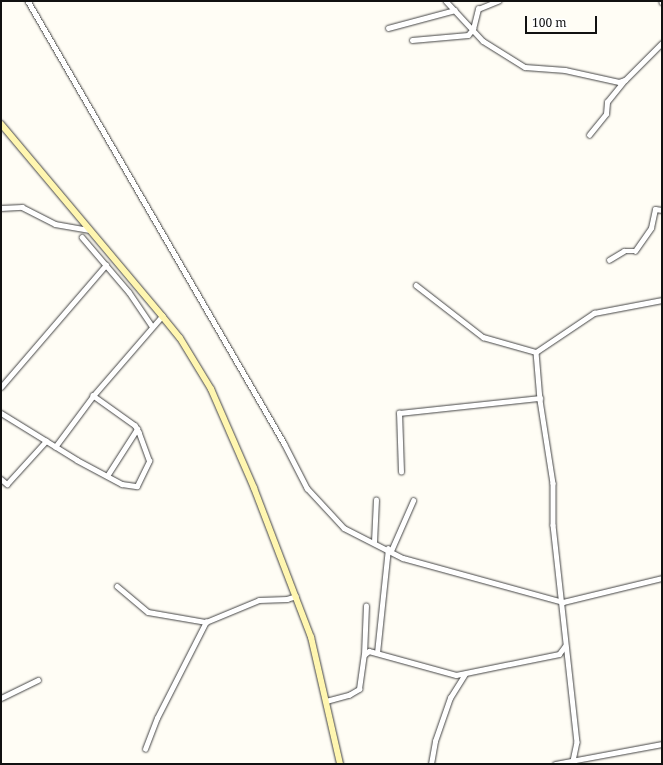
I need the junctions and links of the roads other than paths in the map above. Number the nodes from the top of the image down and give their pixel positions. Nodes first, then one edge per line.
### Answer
1 (28, 1) edge
2 (446, 1) edge
3 (498, 1) edge
4 (455, 10) junction
5 (388, 28) dead end
6 (473, 30) junction
7 (412, 40) dead end
8 (662, 43) edge
9 (625, 80) junction
10 (1, 124) edge
11 (589, 135) dead end
12 (1, 208) edge
13 (662, 210) edge
14 (89, 230) junction
15 (82, 238) dead end
16 (609, 260) dead end
17 (106, 265) junction
18 (416, 285) dead end
19 (662, 300) edge
20 (162, 316) junction
21 (151, 325) junction
22 (536, 352) junction
23 (1, 386) edge
24 (93, 396) junction
25 (540, 398) junction
26 (1, 413) edge
27 (137, 429) junction
28 (46, 441) junction
29 (55, 447) junction
30 (401, 472) dead end
31 (107, 476) junction
32 (1, 479) edge
33 (376, 500) dead end
34 (413, 501) dead end
35 (374, 542) junction
36 (389, 550) junction
37 (662, 578) edge
38 (117, 586) dead end
39 (296, 596) junction
40 (563, 602) junction
41 (366, 606) dead end
42 (206, 622) junction
43 (565, 645) junction
44 (377, 653) junction
45 (364, 655) junction
46 (465, 674) junction
47 (38, 680) dead end
48 (1, 698) edge
49 (326, 701) junction
50 (662, 744) edge
51 (145, 749) dead end
52 (573, 761) junction
53 (340, 764) edge
54 (431, 764) edge
55 (555, 764) edge

1 - 35 street
2 - 4 street
3 - 6 street
4 - 5 street
4 - 6 street
6 - 7 street
6 - 9 street
8 - 9 street
9 - 11 street
10 - 14 street
12 - 14 street
13 - 16 street
14 - 20 street
15 - 17 street
17 - 21 street
17 - 23 street
18 - 22 street
19 - 22 street
20 - 21 street
20 - 39 street
21 - 24 street
22 - 25 street
24 - 27 street
24 - 29 street
25 - 30 street
25 - 40 street
26 - 28 street
27 - 31 street
27 - 31 street
28 - 29 street
28 - 32 street
29 - 31 street
33 - 35 street
34 - 36 street
35 - 36 street
36 - 40 street
36 - 44 street
37 - 40 street
38 - 42 street
39 - 42 street
39 - 49 street
40 - 43 street
41 - 45 street
42 - 51 street
43 - 46 street
43 - 52 street
44 - 45 street
44 - 46 street
45 - 49 street
46 - 54 street
47 - 48 street
49 - 53 street
50 - 52 street
52 - 55 street

